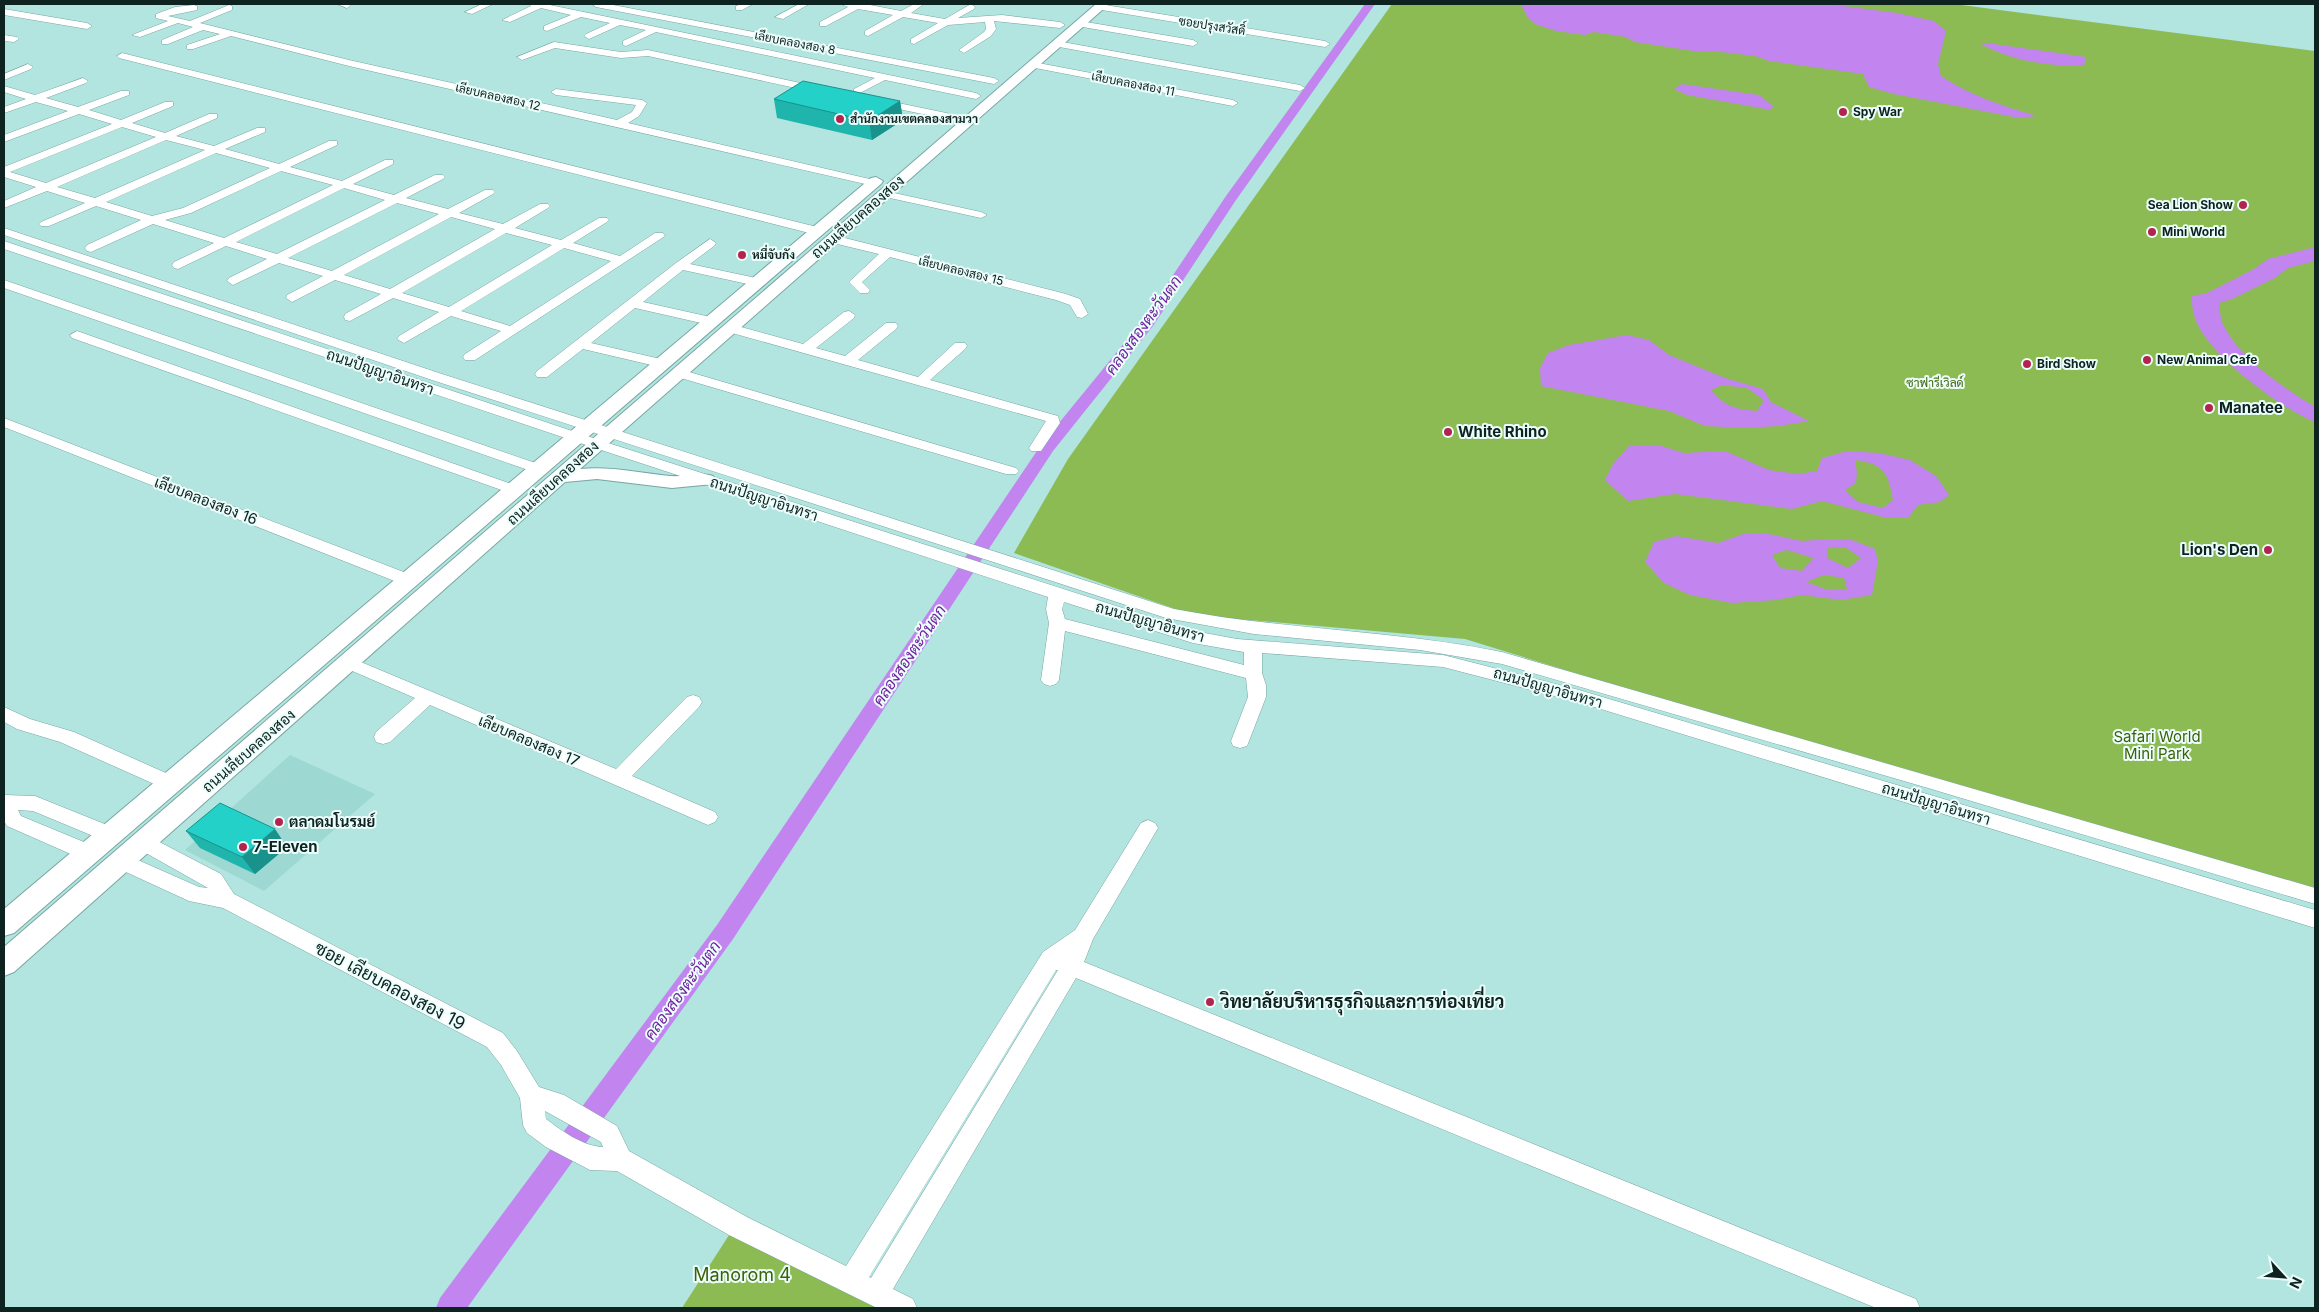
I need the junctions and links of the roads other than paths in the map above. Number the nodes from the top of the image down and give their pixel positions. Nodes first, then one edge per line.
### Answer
1 (489, 4) edge
2 (596, 4) edge
3 (748, 4) edge
4 (805, 4) edge
5 (845, 4) edge
6 (920, 4) edge
7 (537, 5) edge
8 (860, 5) edge
9 (1096, 5) edge
10 (971, 7) dead end
11 (194, 8) dead end
12 (229, 8) dead end
13 (739, 8) dead end
14 (4, 12) edge
15 (469, 12) dead end
16 (580, 14) junction
17 (902, 14) junction
18 (780, 17) dead end
19 (989, 19) junction
20 (507, 20) dead end
21 (176, 21) junction
22 (619, 22) junction
23 (947, 22) junction
24 (191, 24) junction
25 (823, 24) dead end
26 (1080, 24) junction
27 (1060, 25) junction
28 (87, 26) dead end
29 (202, 27) junction
30 (546, 28) dead end
31 (656, 29) junction
32 (868, 33) dead end
33 (229, 34) junction
34 (137, 35) dead end
35 (588, 36) dead end
36 (4, 38) edge
37 (699, 38) junction
38 (14, 39) dead end
39 (914, 41) dead end
40 (165, 42) dead end
41 (626, 43) dead end
42 (1193, 43) dead end
43 (1057, 44) junction
44 (1326, 44) dead end
45 (742, 47) junction
46 (190, 48) dead end
47 (678, 49) dead end
48 (964, 50) dead end
49 (122, 56) dead end
50 (522, 57) dead end
51 (788, 57) junction
52 (721, 58) dead end
53 (1033, 65) junction
54 (28, 67) dead end
55 (835, 67) junction
56 (768, 68) dead end
57 (4, 76) edge
58 (884, 77) junction
59 (815, 78) dead end
60 (83, 80) dead end
61 (994, 81) junction
62 (932, 87) junction
63 (1300, 88) dead end
64 (4, 89) edge
65 (125, 92) dead end
66 (556, 92) dead end
67 (832, 92) edge
68 (976, 96) junction
69 (36, 98) junction
70 (908, 102) dead end
71 (1233, 103) dead end
72 (169, 104) dead end
73 (4, 110) edge
74 (78, 110) junction
75 (213, 116) dead end
76 (952, 117) junction
77 (124, 123) junction
78 (617, 124) junction
79 (261, 130) dead end
80 (166, 135) junction
81 (4, 139) edge
82 (333, 143) dead end
83 (216, 149) junction
84 (389, 162) dead end
85 (282, 166) junction
86 (4, 172) edge
87 (439, 177) dead end
88 (346, 184) junction
89 (46, 188) junction
90 (879, 189) junction
91 (490, 192) dead end
92 (398, 198) junction
93 (96, 202) junction
94 (4, 205) edge
95 (544, 206) dead end
96 (187, 211) junction
97 (451, 213) junction
98 (982, 215) dead end
99 (834, 217) junction
100 (153, 219) junction
101 (603, 220) dead end
102 (854, 221) junction
103 (45, 224) dead end
104 (170, 224) junction
105 (507, 228) junction
106 (4, 231) edge
107 (817, 231) junction
108 (659, 236) dead end
109 (833, 239) junction
110 (226, 242) junction
111 (710, 243) dead end
112 (563, 244) junction
113 (4, 246) edge
114 (91, 248) junction
115 (67, 252) junction
116 (888, 252) junction
117 (103, 258) junction
118 (279, 258) junction
119 (49, 260) junction
120 (621, 260) junction
121 (178, 265) dead end
122 (680, 266) junction
123 (81, 272) junction
124 (334, 276) junction
125 (233, 281) dead end
126 (757, 282) junction
127 (4, 284) edge
128 (864, 290) dead end
129 (392, 294) junction
130 (292, 298) dead end
131 (632, 303) junction
132 (451, 312) junction
133 (1082, 314) dead end
134 (849, 315) dead end
135 (350, 317) dead end
136 (710, 321) junction
137 (890, 326) dead end
138 (730, 328) junction
139 (510, 330) junction
140 (78, 335) dead end
141 (404, 338) dead end
142 (580, 344) junction
143 (960, 346) dead end
144 (806, 348) junction
145 (470, 357) dead end
146 (849, 360) junction
147 (660, 363) junction
148 (679, 373) junction
149 (542, 374) dead end
150 (921, 381) junction
151 (4, 422) edge
152 (593, 435) junction
153 (1036, 448) dead end
154 (1010, 471) dead end
155 (550, 473) junction
156 (706, 480) junction
157 (515, 490) junction
158 (986, 554) junction
159 (975, 567) junction
160 (1010, 570) junction
161 (408, 580) junction
162 (1057, 594) junction
163 (1058, 623) junction
164 (1253, 646) junction
165 (350, 663) junction
166 (1253, 673) junction
167 (1050, 680) dead end
168 (428, 697) junction
169 (693, 702) dead end
170 (4, 714) edge
171 (383, 737) dead end
172 (1240, 741) dead end
173 (618, 779) junction
174 (170, 783) junction
175 (4, 803) edge
176 (708, 817) dead end
177 (1148, 828) dead end
178 (110, 835) junction
179 (144, 842) junction
180 (88, 853) junction
181 (122, 861) junction
182 (2315, 896) edge
183 (227, 900) junction
184 (2315, 919) edge
185 (4, 925) edge
186 (1061, 962) junction
187 (4, 964) edge
188 (532, 1096) junction
189 (620, 1159) junction
190 (852, 1282) junction
191 (876, 1294) junction
192 (904, 1308) edge
193 (1907, 1308) edge

1 - 15 street
2 - 61 street, เลียบคลองสอง 8
3 - 13 street
4 - 18 street
5 - 8 street
6 - 17 street
7 - 16 street
7 - 20 street
8 - 17 street
8 - 25 street
9 - 26 main road, ถนนเลียบคลองสอง
9 - 27 main road, ถนนเลียบคลองสอง
9 - 44 street, ซอยปรุงสวัสดิ์
10 - 23 street
11 - 21 street, เลียบคลองสอง 12
12 - 24 street
14 - 28 street
16 - 22 street
16 - 30 street
17 - 23 street
17 - 32 street
19 - 23 street
19 - 27 street
19 - 48 street
21 - 24 street, เลียบคลองสอง 12
21 - 34 street
22 - 31 street
22 - 35 street
23 - 39 street
24 - 29 street, เลียบคลองสอง 12
26 - 42 street
26 - 43 main road, ถนนเลียบคลองสอง
27 - 61 main road, ถนนเลียบคลองสอง
29 - 33 street, เลียบคลองสอง 12
29 - 40 street
31 - 37 street
31 - 41 street
33 - 46 street
33 - 78 street, เลียบคลองสอง 12
36 - 38 street
37 - 45 street
37 - 47 street
43 - 53 main road, ถนนเลียบคลองสอง
43 - 63 street
45 - 51 street
45 - 52 street
49 - 107 street
50 - 67 street
51 - 55 street
51 - 56 street
53 - 71 street, เลียบคลองสอง 11
53 - 90 main road, ถนนเลียบคลองสอง
54 - 57 street
55 - 58 street
55 - 59 street
58 - 62 street
58 - 76 street
60 - 69 street
61 - 68 main road, ถนนเลียบคลองสอง
62 - 68 street
62 - 70 street
64 - 69 street
65 - 74 street
66 - 78 street
68 - 76 main road, ถนนเลียบคลองสอง
69 - 73 street
69 - 74 street
72 - 77 street
74 - 77 street
74 - 81 street
75 - 80 street
76 - 90 main road, ถนนเลียบคลองสอง
77 - 80 street
77 - 86 street
78 - 90 street, เลียบคลองสอง 12
79 - 83 street
80 - 83 street
80 - 89 street
82 - 85 street
83 - 85 street
83 - 93 street
84 - 88 street
85 - 88 street
85 - 96 street
86 - 89 street
87 - 92 street
88 - 92 street
88 - 110 street
89 - 93 street
89 - 94 street
90 - 98 street, เลียบคลองสอง 12
90 - 99 main road, ถนนเลียบคลองสอง
90 - 102 main road, ถนนเลียบคลองสอง
91 - 97 street
92 - 97 street
92 - 118 street
93 - 100 street
93 - 103 street
95 - 105 street
96 - 100 street
96 - 104 street
97 - 105 street
97 - 124 street
99 - 102 main road
99 - 107 main road, ถนนเลียบคลองสอง
100 - 104 street
100 - 114 street
101 - 112 street
102 - 109 main road, ถนนเลียบคลองสอง
104 - 110 street
104 - 117 street
105 - 112 street
105 - 129 street
106 - 115 street, ถนนปัญญาอินทรา
107 - 126 main road, ถนนเลียบคลองสอง
108 - 120 street
109 - 116 street, เลียบคลองสอง 15
109 - 138 main road, ถนนเลียบคลองสอง
110 - 118 street
110 - 121 street
111 - 122 street
112 - 120 street
112 - 132 street
113 - 119 street, ถนนปัญญาอินทรา
114 - 115 street
114 - 117 street
115 - 117 street, ถนนปัญญาอินทรา
115 - 119 street
116 - 128 street
116 - 133 street, เลียบคลองสอง 15
117 - 123 street
117 - 152 street, ถนนปัญญาอินทรา
118 - 124 street
118 - 125 street
119 - 123 street, ถนนปัญญาอินทรา
120 - 139 street
122 - 126 street
122 - 131 street
123 - 152 street, ถนนปัญญาอินทรา
124 - 129 street
124 - 130 street
126 - 136 main road, ถนนเลียบคลองสอง
127 - 155 street
129 - 132 street
129 - 135 street
131 - 136 street
131 - 142 street
132 - 139 street
132 - 141 street
134 - 144 street
136 - 147 main road, ถนนเลียบคลองสอง
137 - 146 street
138 - 144 street
138 - 148 main road, ถนนเลียบคลองสอง
139 - 145 street
140 - 157 street
142 - 147 street
142 - 149 street
143 - 150 street
144 - 146 street
146 - 150 street
147 - 152 main road, ถนนเลียบคลองสอง
148 - 152 main road, ถนนเลียบคลองสอง
148 - 154 street
150 - 153 street
151 - 161 street, เลียบคลองสอง 16
152 - 155 main road, ถนนเลียบคลองสอง
152 - 156 street, ถนนปัญญาอินทรา
152 - 158 street, ถนนปัญญาอินทรา
155 - 156 main road
155 - 157 main road, ถนนเลียบคลองสอง
155 - 165 main road, ถนนเลียบคลองสอง
156 - 159 street, ถนนปัญญาอินทรา
157 - 161 main road, ถนนเลียบคลองสอง
158 - 159 street
158 - 160 street, ถนนปัญญาอินทรา
159 - 160 street, ถนนปัญญาอินทรา
160 - 162 street, ถนนปัญญาอินทรา
160 - 182 street, ถนนปัญญาอินทรา
161 - 174 main road, ถนนเลียบคลองสอง
162 - 163 street
162 - 164 street, ถนนปัญญาอินทรา
163 - 166 street
163 - 167 street
164 - 166 street
164 - 184 street, ถนนปัญญาอินทรา
165 - 168 street, เลียบคลองสอง 17
165 - 179 main road, ถนนเลียบคลองสอง
166 - 172 street
168 - 171 street
168 - 173 street, เลียบคลองสอง 17
169 - 173 street
170 - 174 street
173 - 176 street, เลียบคลองสอง 17
174 - 178 main road, ถนนเลียบคลองสอง
175 - 178 street
175 - 180 street
177 - 186 street
178 - 180 main road, ถนนเลียบคลองสอง
179 - 181 main road, ถนนเลียบคลองสอง
179 - 183 street, ซอย เลียบคลองสอง 19
180 - 185 main road, ถนนเลียบคลองสอง
181 - 183 street, ซอย เลียบคลองสอง 19
181 - 187 main road, ถนนเลียบคลองสอง
183 - 188 street, ซอย เลียบคลองสอง 19
186 - 190 street
186 - 191 street
186 - 193 street
188 - 189 street
188 - 189 street, ซอย เลียบคลองสอง 19
189 - 190 street, ซอย เลียบคลองสอง 19
190 - 191 street, ซอย เลียบคลองสอง 19
191 - 192 street, ซอย เลียบคลองสอง 19

